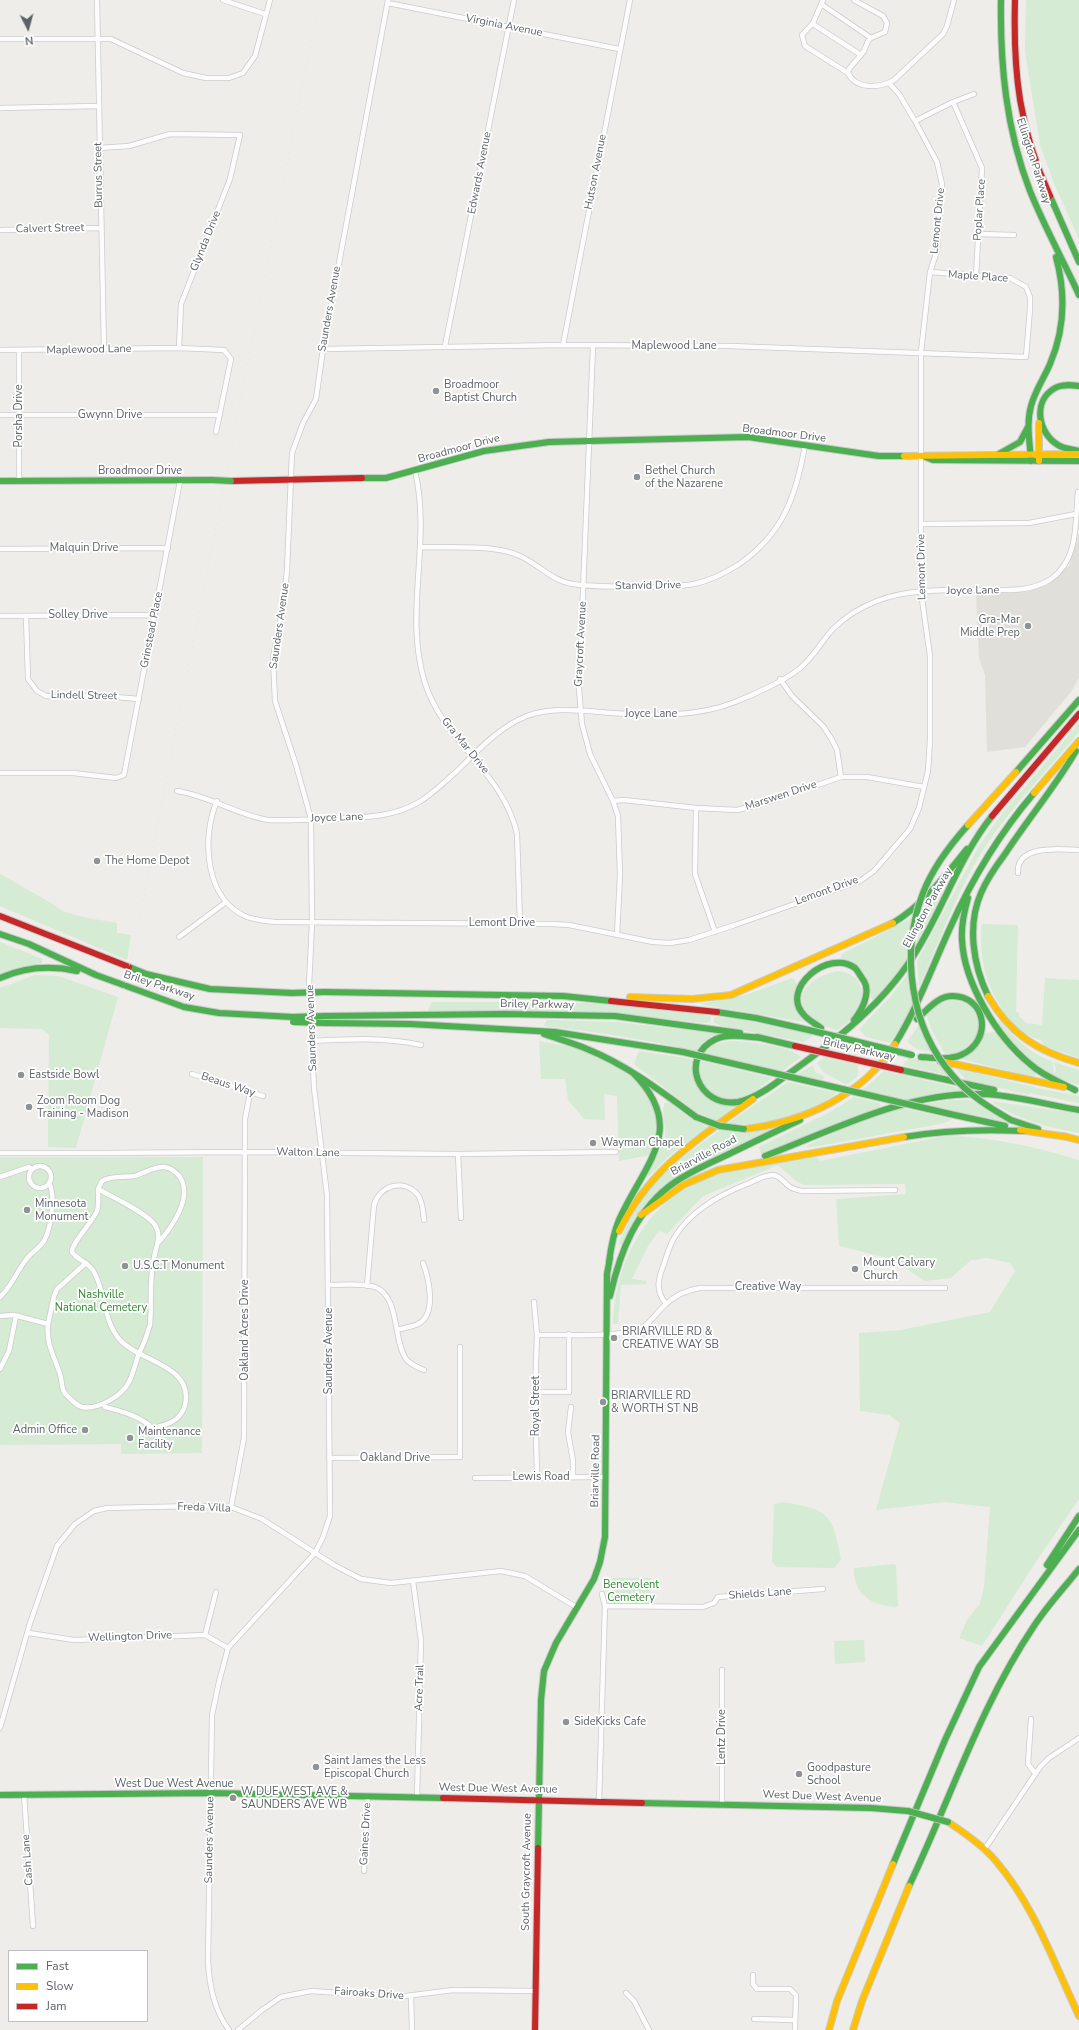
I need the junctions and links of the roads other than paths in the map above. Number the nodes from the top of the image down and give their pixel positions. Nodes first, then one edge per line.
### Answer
1 (97, 0) edge
2 (223, 0) edge
3 (270, 0) edge
4 (514, 0) edge
5 (630, 0) edge
6 (854, 0) edge
7 (954, 0) edge
8 (1001, 0) edge
9 (1015, 0) edge
10 (388, 1) edge
11 (822, 2) edge
12 (265, 14) junction
13 (813, 24) junction
14 (509, 27) junction
15 (97, 38) junction
16 (871, 38) junction
17 (0, 40) edge
18 (619, 49) junction
19 (861, 55) junction
20 (848, 73) junction
21 (889, 83) junction
22 (974, 94) dead end
23 (952, 102) junction
24 (98, 106) junction
25 (0, 108) edge
26 (915, 121) junction
27 (99, 148) junction
28 (100, 228) junction
29 (0, 230) edge
30 (1048, 232) junction
31 (979, 234) junction
32 (1014, 235) dead end
33 (1074, 249) junction
34 (1079, 255) edge
35 (1079, 262) edge
36 (930, 272) junction
37 (976, 276) junction
38 (1079, 296) edge
39 (562, 345) junction
40 (445, 346) junction
41 (593, 346) junction
42 (179, 348) junction
43 (323, 349) junction
44 (0, 350) edge
45 (19, 350) junction
46 (104, 350) junction
47 (921, 352) junction
48 (1026, 357) joint
49 (1079, 386) edge
50 (1040, 414) junction
51 (0, 415) edge
52 (19, 415) junction
53 (220, 415) junction
54 (1029, 422) junction
55 (216, 432) dead end
56 (590, 442) junction
57 (805, 445) junction
58 (1079, 450) edge
59 (1079, 454) edge
60 (996, 455) junction
61 (922, 456) junction
62 (1031, 458) junction
63 (1039, 458) junction
64 (1079, 461) edge
65 (415, 471) junction
66 (0, 481) edge
67 (19, 481) junction
68 (180, 481) junction
69 (290, 481) junction
70 (1078, 492) dead end
71 (1076, 514) junction
72 (922, 524) junction
73 (421, 547) junction
74 (168, 548) junction
75 (0, 549) edge
76 (584, 585) junction
77 (921, 592) junction
78 (155, 615) junction
79 (0, 616) edge
80 (26, 616) junction
81 (780, 679) junction
82 (139, 699) junction
83 (1079, 700) edge
84 (580, 711) junction
85 (1079, 714) edge
86 (1079, 741) edge
87 (1079, 746) edge
88 (472, 757) junction
89 (0, 773) edge
90 (841, 777) junction
91 (924, 787) junction
92 (177, 791) dead end
93 (613, 801) junction
94 (217, 802) junction
95 (696, 808) junction
96 (311, 819) junction
97 (978, 836) junction
98 (1079, 850) edge
99 (1018, 873) dead end
100 (974, 879) junction
101 (226, 902) junction
102 (0, 916) edge
103 (312, 923) junction
104 (520, 923) junction
105 (715, 932) junction
106 (0, 934) edge
107 (617, 935) junction
108 (179, 937) dead end
109 (96, 976) junction
110 (0, 978) edge
111 (563, 996) junction
112 (326, 1020) junction
113 (846, 1030) junction
114 (535, 1032) junction
115 (841, 1037) junction
116 (761, 1038) junction
117 (311, 1041) junction
118 (421, 1045) dead end
119 (892, 1051) junction
120 (921, 1057) junction
121 (1079, 1063) edge
122 (633, 1073) junction
123 (192, 1074) dead end
124 (769, 1087) junction
125 (1077, 1090) edge
126 (250, 1093) junction
127 (263, 1096) dead end
128 (833, 1104) junction
129 (1079, 1109) edge
130 (1024, 1131) junction
131 (1067, 1137) junction
132 (1079, 1140) edge
133 (245, 1152) junction
134 (616, 1152) dead end
135 (0, 1153) edge
136 (321, 1154) junction
137 (458, 1154) junction
138 (743, 1164) junction
139 (32, 1169) junction
140 (0, 1177) edge
141 (49, 1183) junction
142 (98, 1189) junction
143 (895, 1190) dead end
144 (641, 1215) junction
145 (461, 1218) dead end
146 (424, 1220) dead end
147 (158, 1243) junction
148 (609, 1262) junction
149 (86, 1263) junction
150 (423, 1263) dead end
151 (329, 1285) junction
152 (368, 1286) junction
153 (944, 1288) dead end
154 (0, 1297) edge
155 (534, 1302) dead end
156 (666, 1304) junction
157 (607, 1309) junction
158 (0, 1316) edge
159 (16, 1316) junction
160 (48, 1324) junction
161 (397, 1330) junction
162 (569, 1334) junction
163 (607, 1334) junction
164 (536, 1335) junction
165 (460, 1347) dead end
166 (139, 1354) junction
167 (0, 1369) edge
168 (424, 1370) dead end
169 (535, 1392) junction
170 (105, 1407) dead end
171 (571, 1407) dead end
172 (329, 1458) junction
173 (537, 1477) junction
174 (573, 1477) junction
175 (606, 1477) junction
176 (475, 1478) dead end
177 (231, 1507) junction
178 (1079, 1516) edge
179 (1079, 1530) edge
180 (605, 1537) joint
181 (315, 1553) junction
182 (1079, 1569) edge
183 (413, 1580) junction
184 (823, 1590) dead end
185 (216, 1592) dead end
186 (602, 1594) dead end
187 (605, 1606) junction
188 (576, 1607) junction
189 (1004, 1631) junction
190 (29, 1633) junction
191 (205, 1635) junction
192 (228, 1648) junction
193 (722, 1670) dead end
194 (1032, 1719) dead end
195 (0, 1728) edge
196 (1079, 1738) edge
197 (1035, 1773) junction
198 (211, 1793) junction
199 (24, 1794) junction
200 (0, 1795) edge
201 (368, 1796) junction
202 (417, 1797) junction
203 (538, 1800) junction
204 (599, 1802) junction
205 (722, 1805) junction
206 (984, 1850) junction
207 (364, 1871) dead end
208 (33, 1926) dead end
209 (753, 1975) dead end
210 (535, 1991) junction
211 (626, 1993) dead end
212 (411, 1997) junction
213 (1079, 2016) edge
214 (754, 2019) dead end
215 (795, 2020) junction
216 (229, 2030) edge
217 (238, 2030) edge
218 (412, 2030) edge
219 (535, 2030) edge
220 (649, 2030) edge
221 (795, 2030) edge
222 (829, 2030) edge
223 (852, 2030) edge

1 - 15 street, Burrus Street
2 - 12 street
3 - 12 street
4 - 14 street, Edwards Avenue
5 - 18 street, Hutson Avenue
6 - 16 street
7 - 21 street
8 - 30 main road, Ellington Parkway
9 - 33 main road, Ellington Parkway
10 - 14 street, Virginia Avenue
10 - 43 street, Saunders Avenue
11 - 13 street
11 - 16 street
12 - 15 street
13 - 19 street
13 - 20 street
14 - 18 street, Virginia Avenue
14 - 40 street, Edwards Avenue
15 - 17 street
15 - 24 street, Burrus Street
16 - 19 street
18 - 39 street, Hutson Avenue
19 - 20 street
20 - 21 street
21 - 26 street, Lemont Drive
22 - 23 street
23 - 26 street
23 - 31 street, Poplar Place
24 - 25 street
24 - 27 street, Burrus Street
26 - 36 street, Lemont Drive
27 - 28 street, Burrus Street
27 - 42 street, Glynda Drive
28 - 29 street, Calvert Street
28 - 46 street, Burrus Street
30 - 38 main road, Ellington Parkway
30 - 54 main road
31 - 32 street
31 - 37 street, Poplar Place
33 - 34 main road
33 - 35 main road, Ellington Parkway
36 - 37 street, Maple Place
36 - 47 street, Lemont Drive
37 - 48 street, Maple Place
39 - 40 street, Maplewood Lane
39 - 41 street, Maplewood Lane
40 - 43 street, Maplewood Lane
41 - 47 street, Maplewood Lane
41 - 56 street, Graycroft Avenue
42 - 46 street, Maplewood Lane
42 - 53 street, Maplewood Lane
43 - 69 street, Saunders Avenue
44 - 45 street, Maplewood Lane
45 - 46 street, Maplewood Lane
45 - 52 street, Porsha Drive
47 - 48 street, Maplewood Lane
47 - 61 street, Lemont Drive
49 - 50 main road
50 - 58 main road
50 - 63 main road
51 - 52 street, Gwynn Drive
52 - 53 street, Gwynn Drive
52 - 67 street, Porsha Drive
53 - 55 street, Maplewood Lane
54 - 60 main road
54 - 62 main road
56 - 57 main road, Broadmoor Drive
56 - 65 main road, Broadmoor Drive
56 - 76 street, Graycroft Avenue
57 - 61 main road, Broadmoor Drive
57 - 76 street, Stanvid Drive
59 - 63 main road, Broadmoor Drive
60 - 61 main road, Broadmoor Drive
60 - 62 main road, Broadmoor Drive
61 - 62 main road, Broadmoor Drive
61 - 72 street, Lemont Drive
62 - 63 main road, Broadmoor Drive
63 - 64 main road, Broadmoor Drive
65 - 69 main road, Broadmoor Drive
65 - 73 street, Gra Mar Drive
66 - 67 main road, Broadmoor Drive
67 - 68 main road, Broadmoor Drive
68 - 69 main road, Broadmoor Drive, bridge
68 - 74 street, Grinstead Place
69 - 96 street, Saunders Avenue
70 - 71 street, Joyce Lane
71 - 72 street
71 - 77 street, Joyce Lane
72 - 77 street, Lemont Drive
73 - 76 street, Stanvid Drive
73 - 88 street, Gra Mar Drive
74 - 75 street, Malquin Drive
74 - 78 street, Grinstead Place
76 - 84 street, Graycroft Avenue
77 - 81 street, Joyce Lane
77 - 91 street, Lemont Drive
78 - 80 street, Solley Drive
78 - 82 street, Grinstead Place
79 - 80 street, Solley Drive
80 - 82 street, Lindell Street
81 - 84 street, Joyce Lane
81 - 90 street
82 - 89 street, Grinstead Place
83 - 131 main road, bridge
84 - 88 street, Joyce Lane
84 - 93 street, Graycroft Avenue
85 - 97 main road, Ellington Parkway
86 - 100 main road
87 - 121 main road
88 - 96 street, Joyce Lane
88 - 104 street, Gra Mar Drive
90 - 91 street, Marswen Drive
90 - 95 street, Marswen Drive
91 - 105 street, Lemont Drive
92 - 94 street, Joyce Lane
93 - 95 street, Marswen Drive
93 - 107 street, Graycroft Avenue
94 - 96 street, Joyce Lane
94 - 101 street, Lemont Drive
95 - 105 street
96 - 103 street, Saunders Avenue
97 - 111 main road
97 - 113 main road, Ellington Parkway
98 - 99 street
100 - 119 main road
100 - 125 main road
101 - 103 street, Lemont Drive
101 - 108 street
102 - 111 main road, Briley Parkway, bridge
103 - 104 street, Lemont Drive
103 - 117 street, Saunders Avenue
104 - 107 street, Lemont Drive
105 - 107 street, Lemont Drive
106 - 109 main road, Briley Parkway
109 - 110 main road
109 - 112 main road, Briley Parkway, bridge
111 - 115 main road, Briley Parkway, bridge
112 - 114 main road
112 - 116 main road, Briley Parkway
113 - 115 main road, bridge
113 - 124 main road, Ellington Parkway
114 - 122 main road
114 - 130 main road, bridge
115 - 120 main road, Briley Parkway, bridge
116 - 124 main road
116 - 129 main road, Briley Parkway, bridge
117 - 118 street
117 - 136 street, Saunders Avenue
119 - 120 main road
119 - 128 main road
120 - 125 main road, Briley Parkway
122 - 128 main road, bridge
122 - 148 main road
123 - 126 street, Beaus Way
124 - 148 main road, Briarville Road
126 - 127 street, Beaus Way
126 - 133 street, Oakland Acres Drive
128 - 144 main road, Briarville Road
129 - 138 main road
130 - 131 main road
130 - 138 main road
131 - 132 main road
133 - 135 street, Walton Lane, bridge
133 - 136 street, Walton Lane
133 - 177 street, Oakland Acres Drive
134 - 137 street, Walton Lane
136 - 137 street, Walton Lane
136 - 151 street, Saunders Avenue
137 - 145 street
138 - 144 main road
139 - 140 street
139 - 141 street
139 - 141 street
141 - 154 street
142 - 147 street
142 - 147 street
142 - 149 street
143 - 156 street
144 - 157 main road, Briarville Road
146 - 152 street
147 - 166 street
148 - 157 main road, Briarville Road
149 - 160 street
149 - 166 street
150 - 161 street
151 - 152 street
151 - 172 street, Saunders Avenue
152 - 161 street
153 - 156 street, Creative Way
155 - 164 street, Royal Street
156 - 163 street, Creative Way
157 - 163 main road, Briarville Road
158 - 159 street
159 - 160 street
159 - 167 street
160 - 166 street
161 - 168 street
162 - 163 street, Creative Way
162 - 164 street, Creative Way
162 - 169 street
163 - 175 main road, Briarville Road
164 - 169 street, Royal Street
165 - 172 street, Oakland Drive
166 - 170 street
169 - 173 street, Royal Street
171 - 174 street
172 - 181 street, Saunders Avenue
173 - 174 street, Lewis Road
173 - 176 street, Lewis Road
174 - 175 street, Lewis Road
175 - 180 main road, Briarville Road
177 - 181 street, Freda Villa
177 - 190 street, Freda Villa
178 - 189 main road
179 - 189 main road
180 - 188 main road, South Graycroft Avenue
181 - 183 street, Freda Villa
181 - 192 street, Saunders Avenue
182 - 223 main road
183 - 188 street, Freda Villa
183 - 202 street, Acre Trail
184 - 187 street, Shields Lane
185 - 191 street
186 - 187 street
187 - 204 street
188 - 203 main road, South Graycroft Avenue
189 - 222 main road
190 - 191 street, Wellington Drive
190 - 195 street, Freda Villa
191 - 192 street
192 - 198 street, Saunders Avenue
193 - 205 street, Lentz Drive
194 - 197 street
196 - 197 street
197 - 206 street
198 - 199 main road, West Due West Avenue
198 - 201 main road, West Due West Avenue
198 - 216 street, Saunders Avenue
199 - 200 main road, West Due West Avenue
199 - 208 street, Cash Lane
201 - 202 main road, West Due West Avenue
201 - 207 street, Gaines Drive
202 - 203 main road, West Due West Avenue
203 - 204 main road, West Due West Avenue
203 - 210 main road, South Graycroft Avenue
204 - 205 main road, West Due West Avenue
205 - 206 main road, West Due West Avenue, bridge
206 - 213 main road, West Due West Avenue
209 - 215 street
210 - 212 street, Fairoaks Drive
210 - 219 main road, South Graycroft Avenue
211 - 220 street
212 - 217 street, Fairoaks Drive
212 - 218 street
214 - 215 street
215 - 221 street

